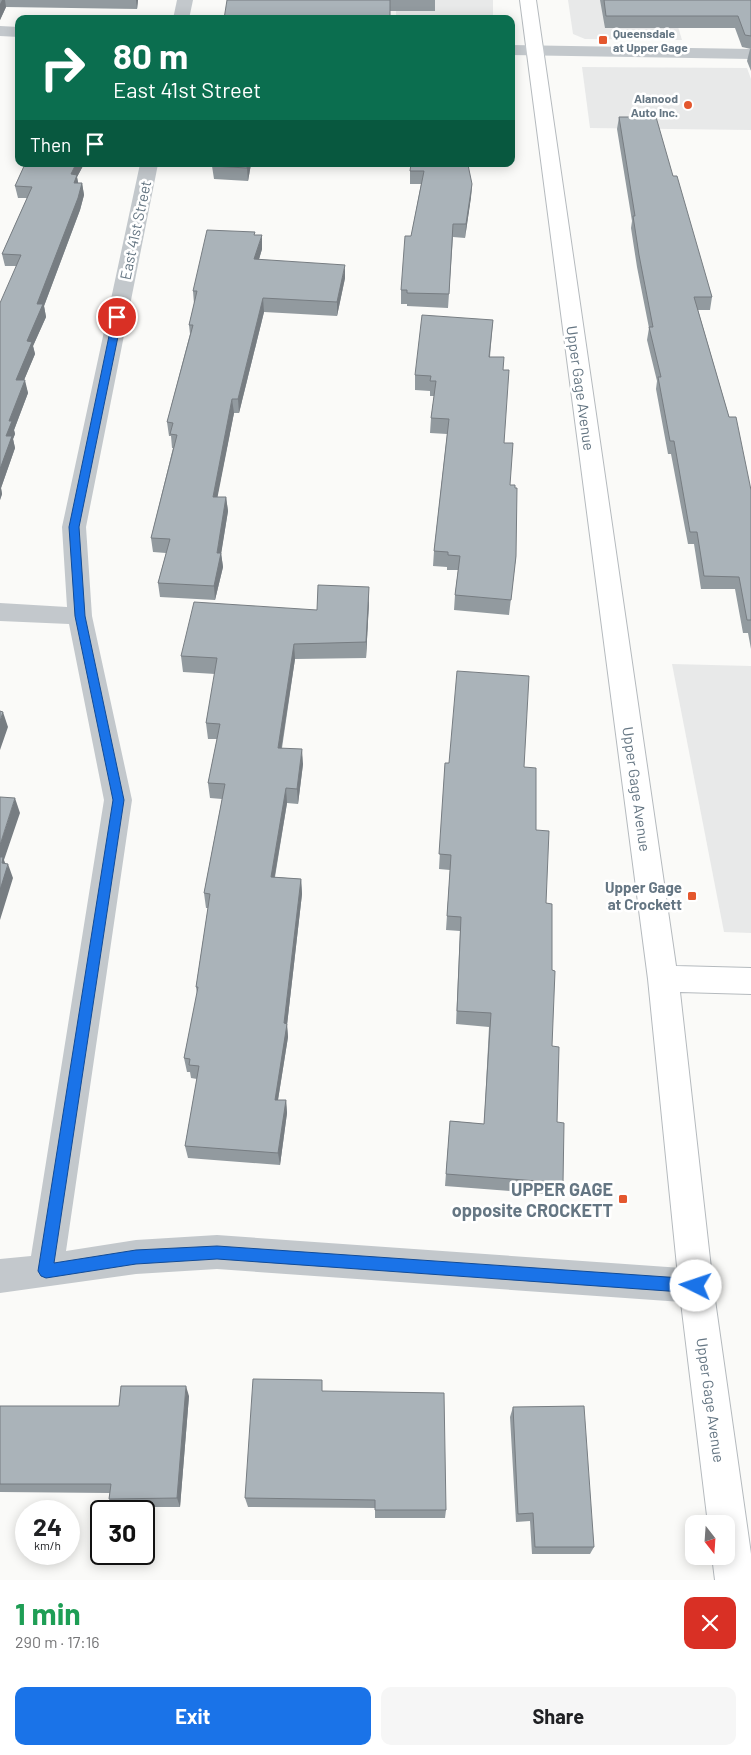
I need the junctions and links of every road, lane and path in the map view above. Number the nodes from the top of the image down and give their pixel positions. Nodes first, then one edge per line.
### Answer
1 (185, 0) edge
2 (528, 0) edge
3 (182, 15) edge
4 (0, 32) edge
5 (15, 32) edge
6 (515, 50) edge
7 (535, 50) junction
8 (751, 54) edge
9 (148, 167) edge
10 (0, 612) edge
11 (80, 616) junction
12 (663, 978) junction
13 (751, 981) edge
14 (46, 1271) junction
15 (0, 1276) edge
16 (696, 1286) junction
17 (735, 1580) edge

1 - 3 street
2 - 7 main road, Upper Gage Avenue
4 - 5 street
6 - 7 street
7 - 8 street
7 - 12 main road, Upper Gage Avenue
9 - 11 street, East 41st Street
10 - 11 street
11 - 14 street, East 41st Street
12 - 13 main road
12 - 16 main road, Upper Gage Avenue
14 - 15 street
14 - 16 street
16 - 17 main road, Upper Gage Avenue

